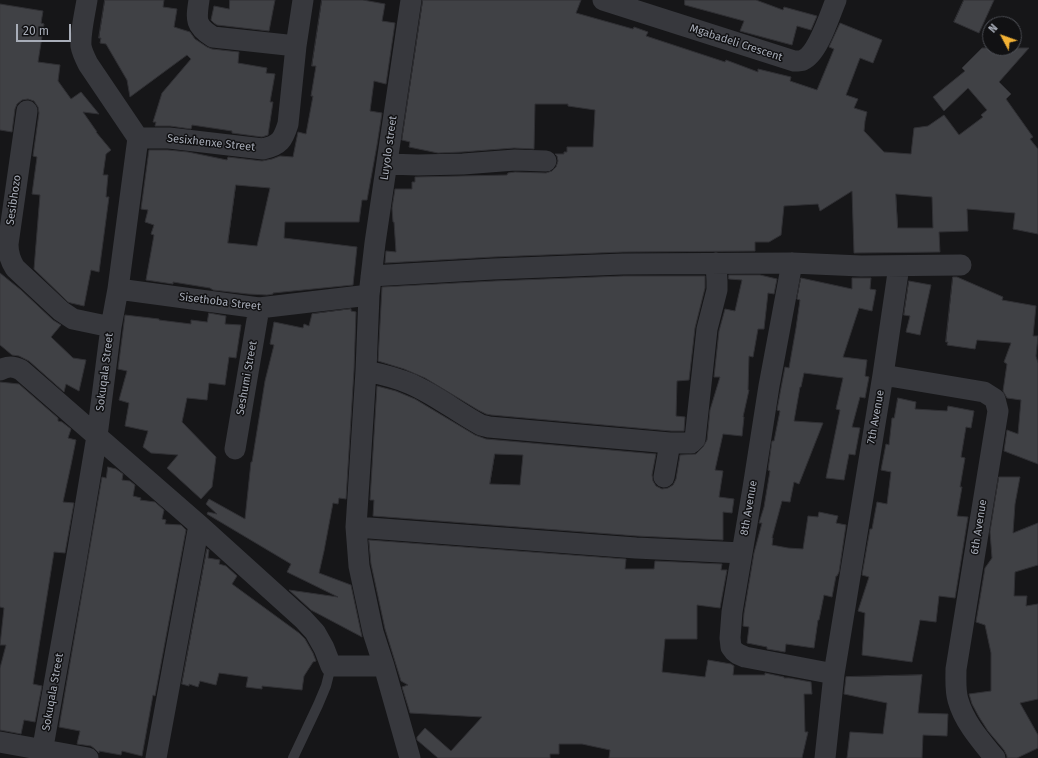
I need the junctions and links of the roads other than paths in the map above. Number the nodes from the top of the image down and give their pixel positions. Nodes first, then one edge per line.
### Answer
1 (87, 0) edge
2 (199, 0) edge
3 (303, 0) edge
4 (411, 0) edge
5 (603, 0) edge
6 (836, 0) edge
7 (296, 46) junction
8 (27, 111) dead end
9 (138, 138) junction
10 (546, 160) dead end
11 (387, 164) junction
12 (716, 263) junction
13 (792, 263) junction
14 (961, 265) dead end
15 (899, 266) junction
16 (370, 286) junction
17 (118, 289) junction
18 (259, 308) junction
19 (111, 327) junction
20 (0, 370) edge
21 (366, 371) junction
22 (884, 375) junction
23 (97, 436) junction
24 (670, 443) junction
25 (235, 449) dead end
26 (664, 477) dead end
27 (199, 526) junction
28 (356, 527) junction
29 (742, 553) junction
30 (331, 666) junction
31 (384, 666) junction
32 (834, 674) junction
33 (0, 742) edge
34 (41, 754) edge
35 (88, 758) edge
36 (156, 758) edge
37 (293, 758) edge
38 (410, 758) edge
39 (825, 758) edge
40 (995, 758) edge

1 - 9 street
2 - 7 street
3 - 7 street, Sesixhenxe Street
4 - 11 street, Luyolo street
5 - 6 street, Mgabadeli Crescent
7 - 9 street, Sesixhenxe Street
8 - 19 street, Sesibhozo
9 - 17 street, Sokuqala Street
10 - 11 street
11 - 16 street, Luyolo street
12 - 13 street, Sisethoba Street
12 - 16 street, Sisethoba Street
12 - 24 street
13 - 15 street
13 - 29 street, 8th Avenue
14 - 15 street
15 - 22 street, 7th Avenue
16 - 18 street, Sisethoba Street
16 - 21 street, Luyolo street
17 - 18 street, Sisethoba Street
17 - 19 street, Sokuqala Street
18 - 25 street, Seshumi Street
19 - 23 street, Sokuqala Street
20 - 23 street
21 - 24 street
21 - 28 street, Luyolo street
22 - 32 street, 7th Avenue
22 - 40 street, 6th Avenue
23 - 27 street
23 - 34 street, Sokuqala Street
24 - 26 street
27 - 30 street
27 - 36 street
28 - 29 street
28 - 31 street, Luyolo street
29 - 32 street, 8th Avenue
30 - 31 street
30 - 37 lane
31 - 38 street, Luyolo street
32 - 39 street, 7th Avenue
33 - 34 street
34 - 35 street

